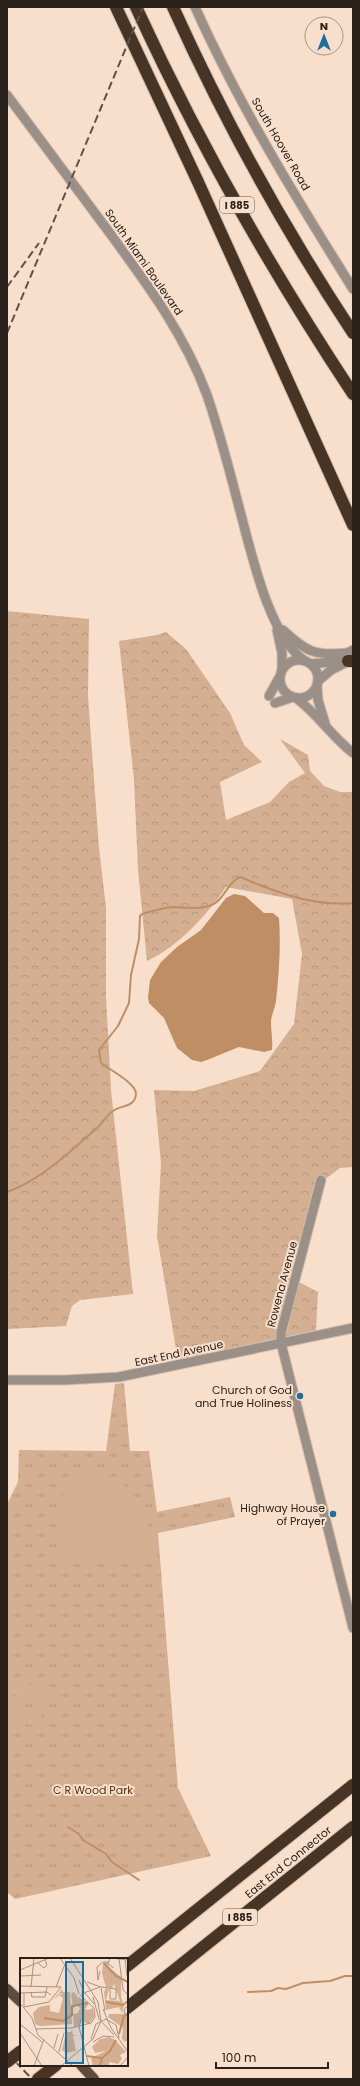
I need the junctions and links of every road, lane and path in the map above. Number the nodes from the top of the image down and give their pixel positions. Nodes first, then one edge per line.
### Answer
1 (116, 7) edge
2 (136, 7) edge
3 (173, 7) edge
4 (195, 7) edge
5 (7, 95) edge
6 (353, 289) edge
7 (353, 333) edge
8 (353, 394) edge
9 (353, 525) edge
10 (276, 622) junction
11 (351, 657) edge
12 (308, 662) junction
13 (281, 673) junction
14 (318, 683) junction
15 (295, 697) junction
16 (325, 723) junction
17 (353, 753) edge
18 (321, 1180) dead end
19 (353, 1328) edge
20 (281, 1343) junction
21 (7, 1380) edge
22 (353, 1628) edge
23 (353, 1785) edge
24 (353, 1827) edge
25 (128, 1965) edge
26 (7, 1989) edge
27 (20, 2001) edge
28 (128, 2007) edge
29 (20, 2052) edge
30 (7, 2062) edge
31 (55, 2066) edge
32 (82, 2066) edge
33 (38, 2079) edge
34 (94, 2079) edge

1 - 9 highway
2 - 8 highway, I 885
3 - 7 highway, I 885
4 - 6 street, South Hoover Road
5 - 10 street, South Miami Boulevard
10 - 11 street
10 - 12 street, South Miami Boulevard
10 - 13 street, South Miami Boulevard
11 - 12 street
11 - 14 street
12 - 13 street
12 - 14 street
13 - 15 street
13 - 15 street
14 - 15 street
14 - 16 street
15 - 16 street
16 - 17 street
18 - 20 street, Rowena Avenue
19 - 20 street, East End Avenue
20 - 21 street, East End Avenue
20 - 22 street, Rowena Avenue
23 - 25 highway, East End Connector / I 885
24 - 28 highway, East End Connector / I 885
26 - 27 main road
29 - 30 highway, bridge
31 - 33 highway
32 - 34 main road

